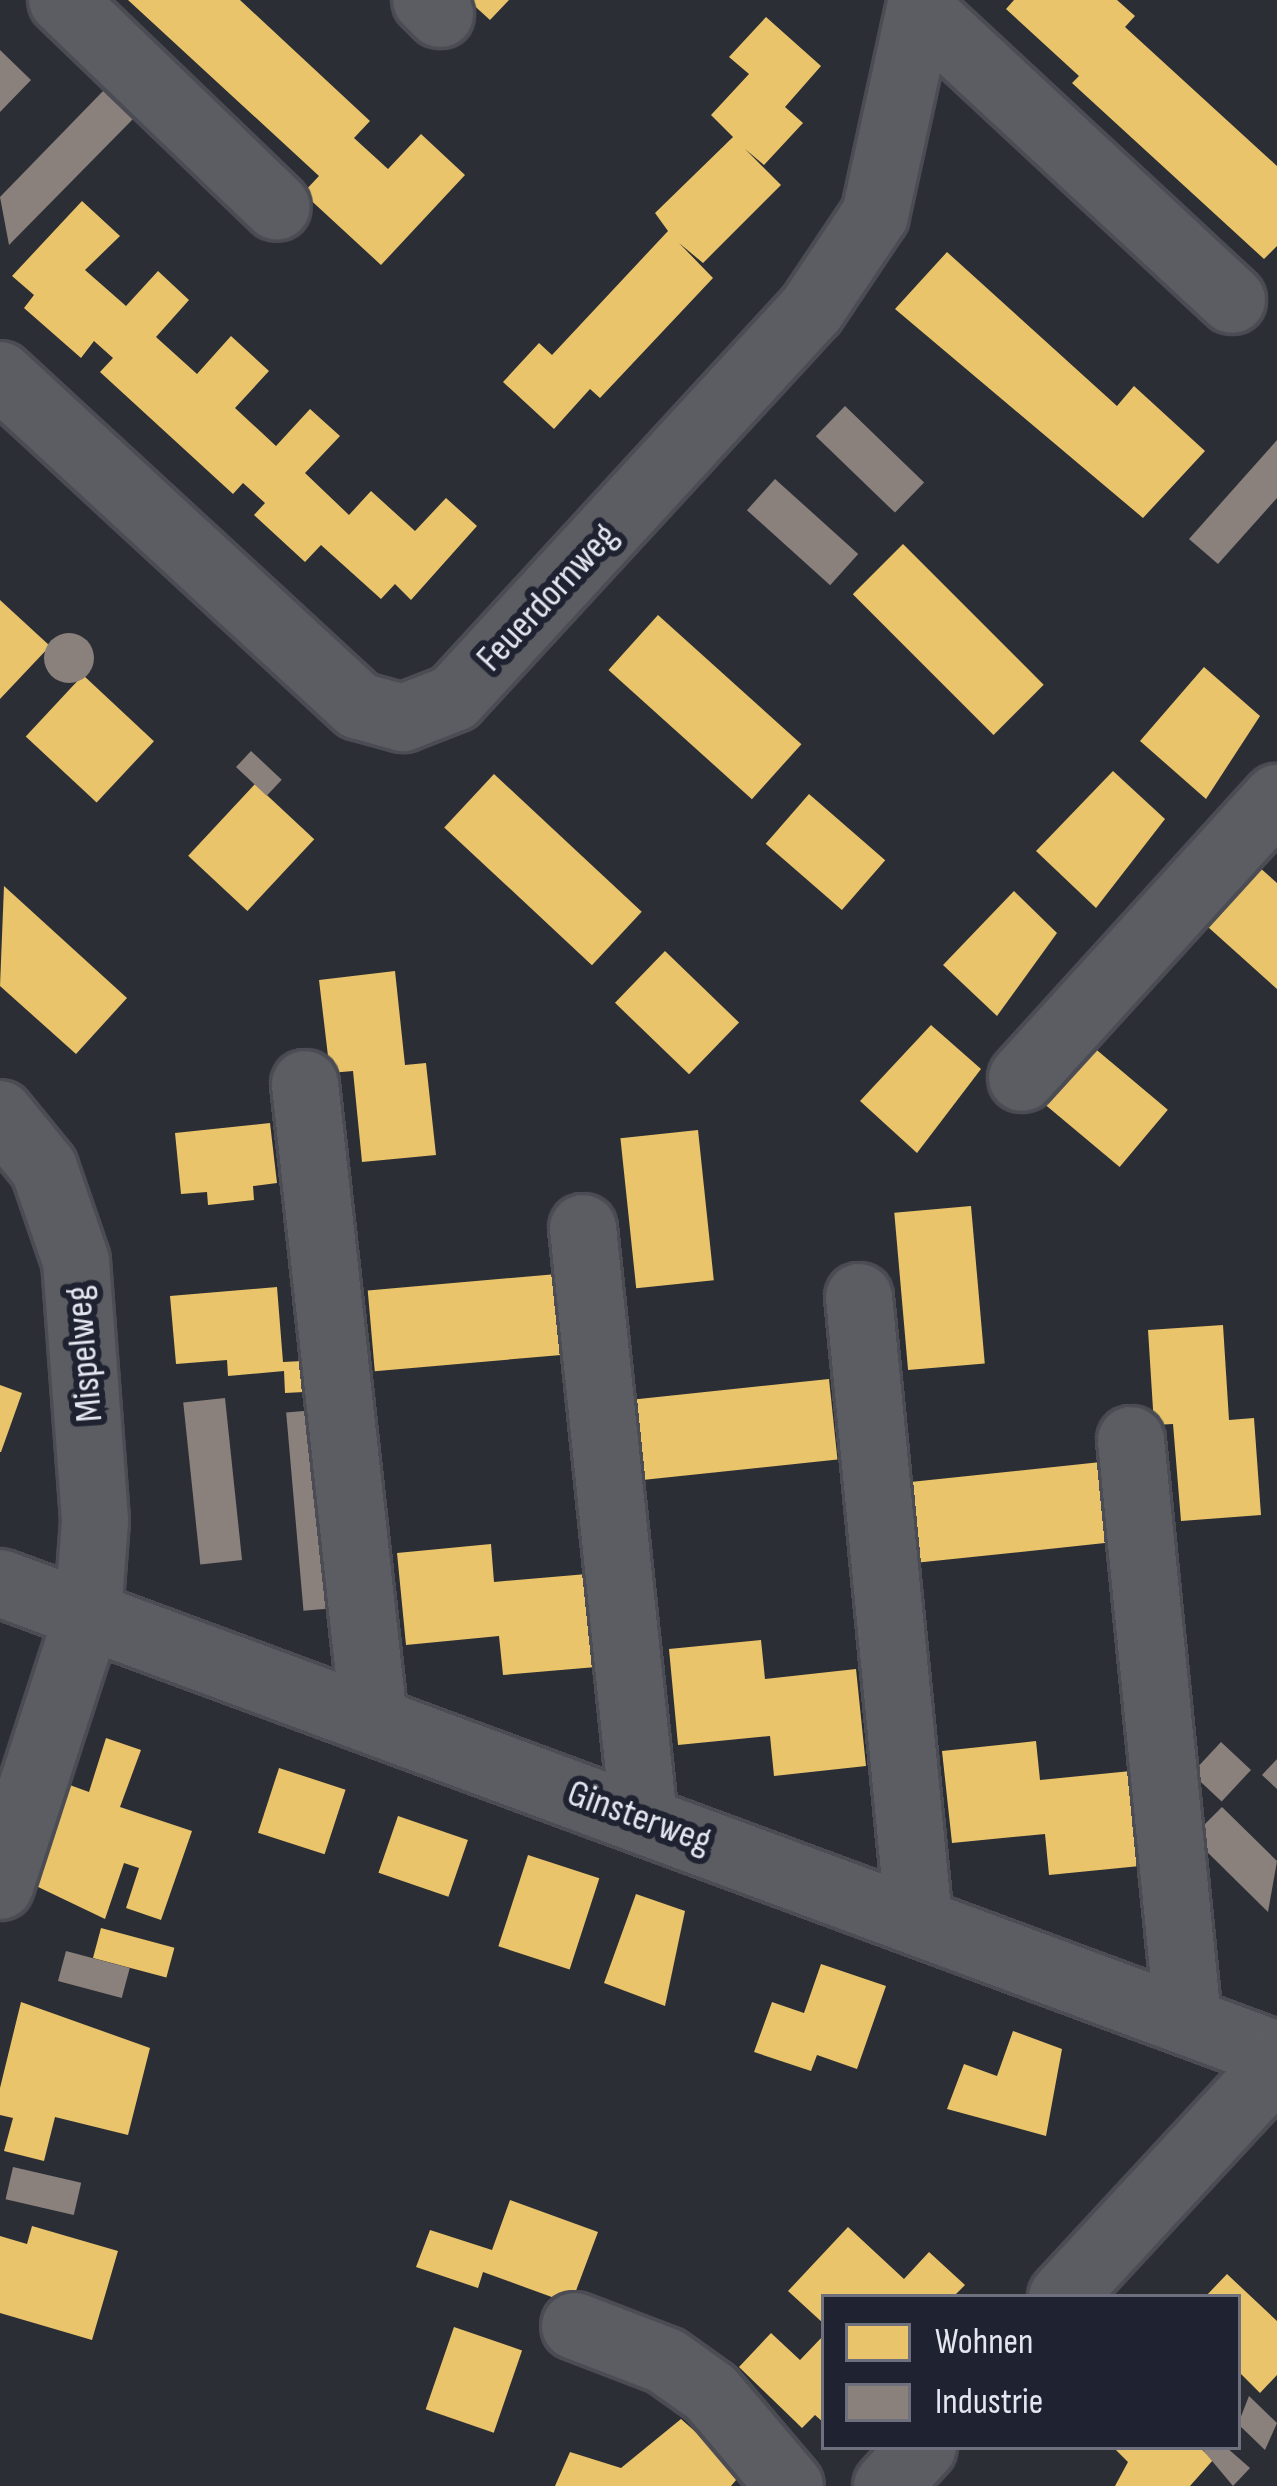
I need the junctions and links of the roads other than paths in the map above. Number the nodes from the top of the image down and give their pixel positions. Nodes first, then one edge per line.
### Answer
1 (62, 0) edge
2 (921, 5) edge
3 (277, 207) dead end
4 (1232, 300) dead end
5 (0, 375) edge
6 (1277, 798) edge
7 (1022, 1078) dead end
8 (305, 1084) dead end
9 (0, 1114) edge
10 (584, 1228) dead end
11 (859, 1297) dead end
12 (1131, 1440) dead end
13 (0, 1583) edge
14 (88, 1616) junction
15 (374, 1720) junction
16 (644, 1820) junction
17 (0, 1886) edge
18 (919, 1921) junction
19 (1188, 2020) junction
20 (1274, 2073) edge
21 (1065, 2294) edge
22 (574, 2326) dead end
23 (920, 2450) edge
24 (790, 2486) edge
25 (887, 2486) edge

1 - 3 street
2 - 4 street
2 - 5 street, Feuerdornweg
6 - 7 street
8 - 15 street
9 - 14 street, Mispelweg
10 - 16 street
11 - 18 street
12 - 19 street
13 - 14 street, Ginsterweg
14 - 15 street, Ginsterweg
14 - 17 street, Mispelweg
15 - 16 street, Ginsterweg
16 - 18 street, Ginsterweg
18 - 19 street, Ginsterweg
19 - 20 street, Ginsterweg
20 - 21 street
22 - 24 street
23 - 25 street

